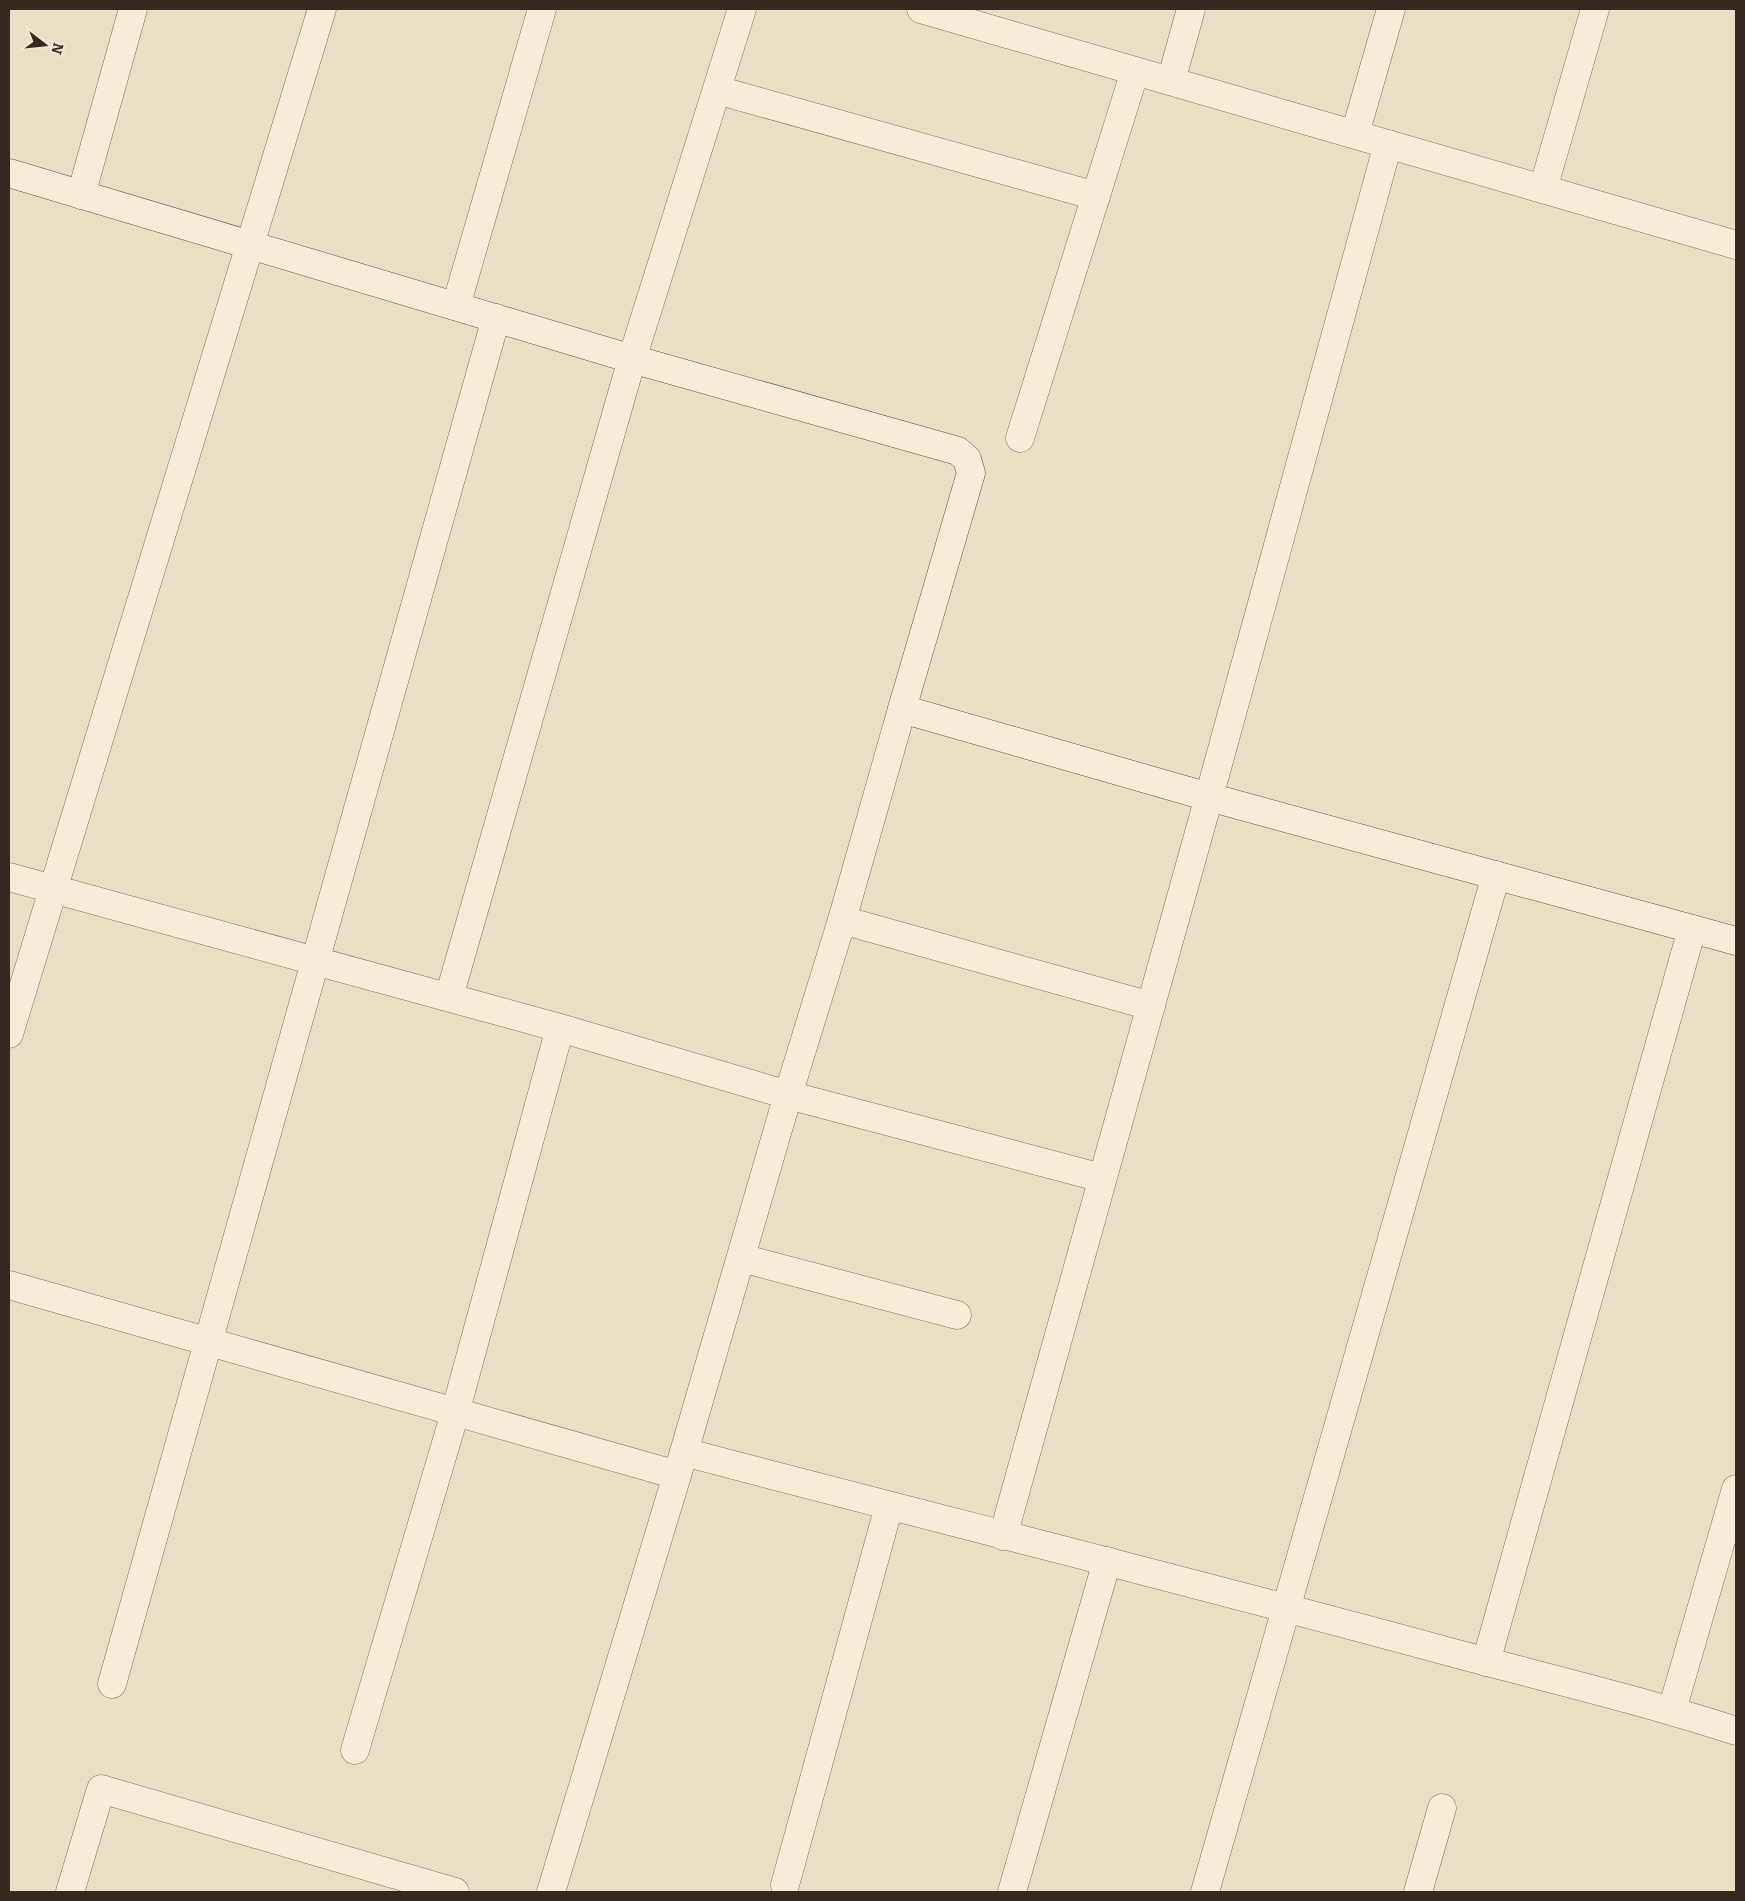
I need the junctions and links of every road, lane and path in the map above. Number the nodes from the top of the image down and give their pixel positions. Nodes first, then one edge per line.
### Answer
1 (133, 9) edge
2 (322, 9) edge
3 (542, 9) edge
4 (742, 9) edge
5 (922, 9) edge
6 (1191, 9) edge
7 (1391, 9) edge
8 (1595, 9) edge
9 (974, 16) edge
10 (1135, 71) junction
11 (1171, 81) junction
12 (718, 90) junction
13 (1355, 134) junction
14 (1388, 144) junction
15 (9, 173) edge
16 (1543, 189) junction
17 (81, 195) junction
18 (1096, 196) junction
19 (1734, 237) edge
20 (250, 245) junction
21 (456, 306) junction
22 (496, 318) junction
23 (632, 359) junction
24 (1020, 438) dead end
25 (902, 709) junction
26 (1209, 796) junction
27 (1496, 875) junction
28 (9, 877) edge
29 (53, 889) junction
30 (842, 920) junction
31 (1692, 929) junction
32 (1736, 941) edge
33 (315, 961) junction
34 (449, 997) junction
35 (1151, 1006) junction
36 (560, 1028) junction
37 (9, 1034) edge
38 (788, 1095) junction
39 (1102, 1178) junction
40 (741, 1258) junction
41 (9, 1285) edge
42 (957, 1315) dead end
43 (209, 1341) junction
44 (455, 1413) junction
45 (680, 1464) junction
46 (1736, 1489) edge
47 (889, 1506) junction
48 (1003, 1536) junction
49 (1106, 1561) junction
50 (1286, 1607) junction
51 (1486, 1662) junction
52 (112, 1684) dead end
53 (1672, 1710) junction
54 (1736, 1731) edge
55 (355, 1750) dead end
56 (1442, 1808) dead end
57 (785, 1885) dead end
58 (70, 1892) edge
59 (455, 1892) edge
60 (551, 1892) edge
61 (1012, 1892) edge
62 (1205, 1892) edge
63 (1418, 1892) edge

1 - 17 street
2 - 20 street
3 - 21 street
4 - 12 street
5 - 9 street
6 - 11 street
7 - 13 street
8 - 16 street
9 - 10 street
10 - 11 street
10 - 18 street
11 - 13 street
12 - 18 street
12 - 23 street
13 - 14 street
14 - 16 street
14 - 26 street
15 - 17 street
16 - 19 street
17 - 20 street
18 - 24 street
20 - 21 street
20 - 29 street
21 - 22 street
22 - 23 street
22 - 33 street
23 - 25 street
23 - 34 street
25 - 26 street
25 - 30 street
26 - 27 street
26 - 35 street
27 - 31 street
27 - 50 street
28 - 29 street
29 - 33 street
29 - 37 street
30 - 35 street
30 - 38 street
31 - 32 street
31 - 51 street
33 - 34 street
33 - 43 street
34 - 36 street
35 - 39 street
36 - 38 street
36 - 44 street
38 - 39 street
38 - 40 street
39 - 48 street
40 - 42 street
40 - 45 street
41 - 43 street
43 - 44 street
43 - 52 street
44 - 45 street
44 - 55 street
45 - 47 street
45 - 60 street
46 - 53 street
47 - 48 street
47 - 57 street
48 - 49 street
49 - 50 street
49 - 61 street
50 - 51 street
50 - 62 street
51 - 53 street
53 - 54 street
56 - 63 street
58 - 59 street

